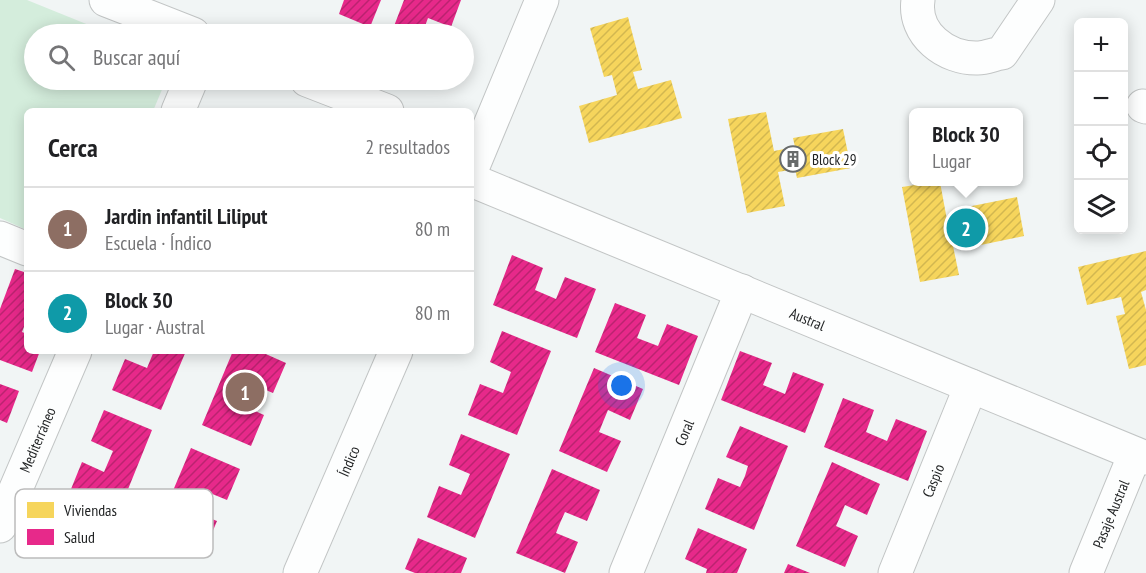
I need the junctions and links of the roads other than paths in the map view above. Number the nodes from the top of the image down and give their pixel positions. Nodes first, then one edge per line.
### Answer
1 (106, 0) edge
2 (542, 0) edge
3 (918, 0) edge
4 (1038, 0) edge
5 (167, 24) edge
6 (187, 90) edge
7 (333, 90) edge
8 (179, 108) edge
9 (379, 108) edge
10 (474, 154) edge
11 (474, 181) edge
12 (0, 238) edge
13 (24, 248) edge
14 (742, 291) junction
15 (74, 354) edge
16 (395, 354) edge
17 (971, 386) junction
18 (1140, 456) edge
19 (16, 489) edge
20 (15, 491) edge
21 (0, 526) edge
22 (300, 573) edge
23 (626, 573) edge
24 (895, 573) edge
25 (1086, 573) edge

1 - 5 street
2 - 10 street
3 - 4 street
6 - 8 street
7 - 9 street
11 - 14 street, Austral
12 - 13 street
14 - 17 street, Austral
14 - 23 street, Coral
15 - 19 street, Mediterráneo
16 - 22 street, Índico
17 - 18 street, Austral
17 - 24 street, Caspio
18 - 25 street, Pasaje Austral
20 - 21 street, Mediterráneo

